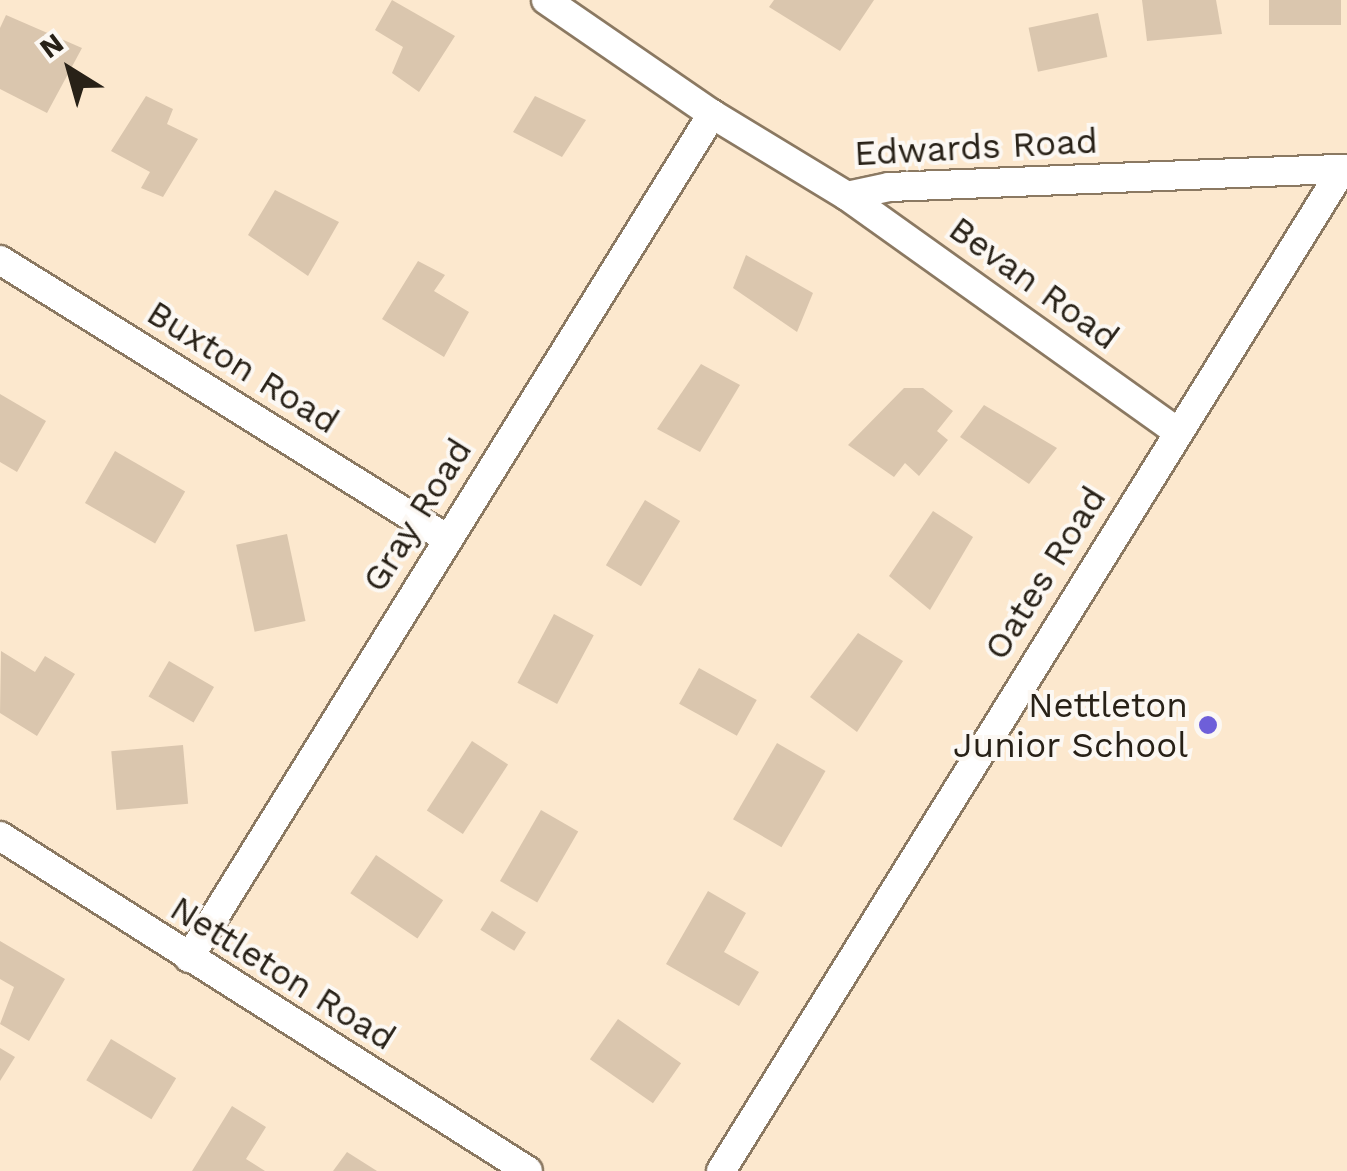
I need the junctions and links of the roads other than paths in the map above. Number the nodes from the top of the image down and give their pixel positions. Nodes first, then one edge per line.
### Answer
1 (546, 0) edge
2 (712, 114) junction
3 (1344, 169) edge
4 (847, 196) junction
5 (0, 260) edge
6 (1176, 431) junction
7 (446, 538) junction
8 (0, 836) edge
9 (189, 958) junction
10 (528, 1171) edge
11 (721, 1171) edge

1 - 2 street, Edwards Road
2 - 4 street, Edwards Road
2 - 7 street, Gray Road
3 - 4 street, Edwards Road
3 - 6 street, Oates Road
4 - 6 street, Bevan Road
5 - 7 street, Buxton Road
6 - 11 street, Oates Road
7 - 9 street, Gray Road
8 - 9 street, Nettleton Road
9 - 10 street, Nettleton Road

